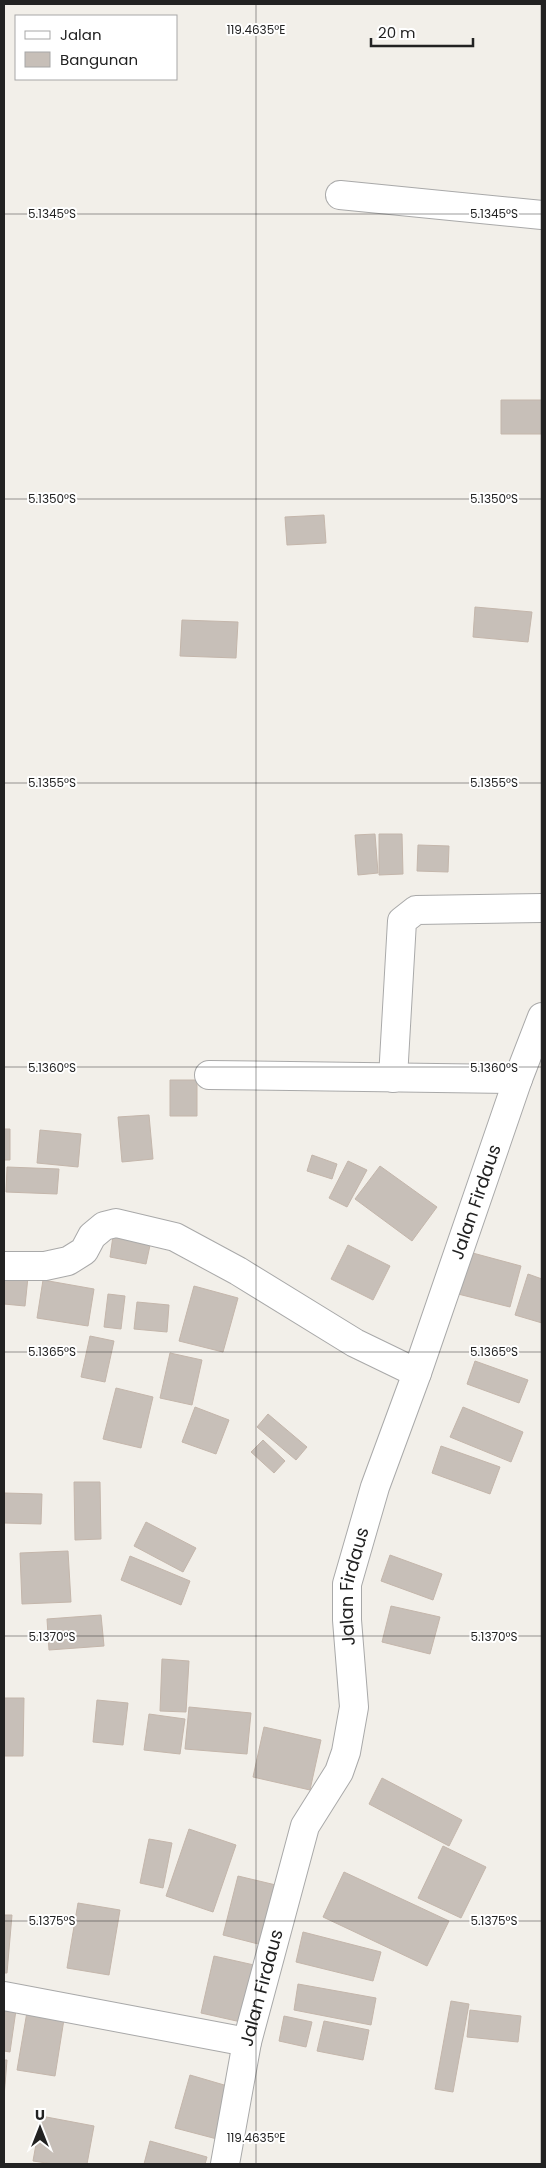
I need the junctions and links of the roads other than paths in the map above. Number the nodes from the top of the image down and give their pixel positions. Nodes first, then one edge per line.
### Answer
1 (340, 195) dead end
2 (542, 215) edge
3 (542, 908) edge
4 (542, 1017) edge
5 (208, 1075) dead end
6 (393, 1078) junction
7 (518, 1079) junction
8 (4, 1266) edge
9 (417, 1373) junction
10 (4, 1996) edge
11 (247, 2042) junction
12 (225, 2164) edge

1 - 2 street
3 - 6 street
4 - 7 street, Jalan Firdaus
5 - 6 street
6 - 7 street
7 - 9 street, Jalan Firdaus
8 - 9 street
9 - 11 street, Jalan Firdaus
10 - 11 street
11 - 12 street, Jalan Firdaus

